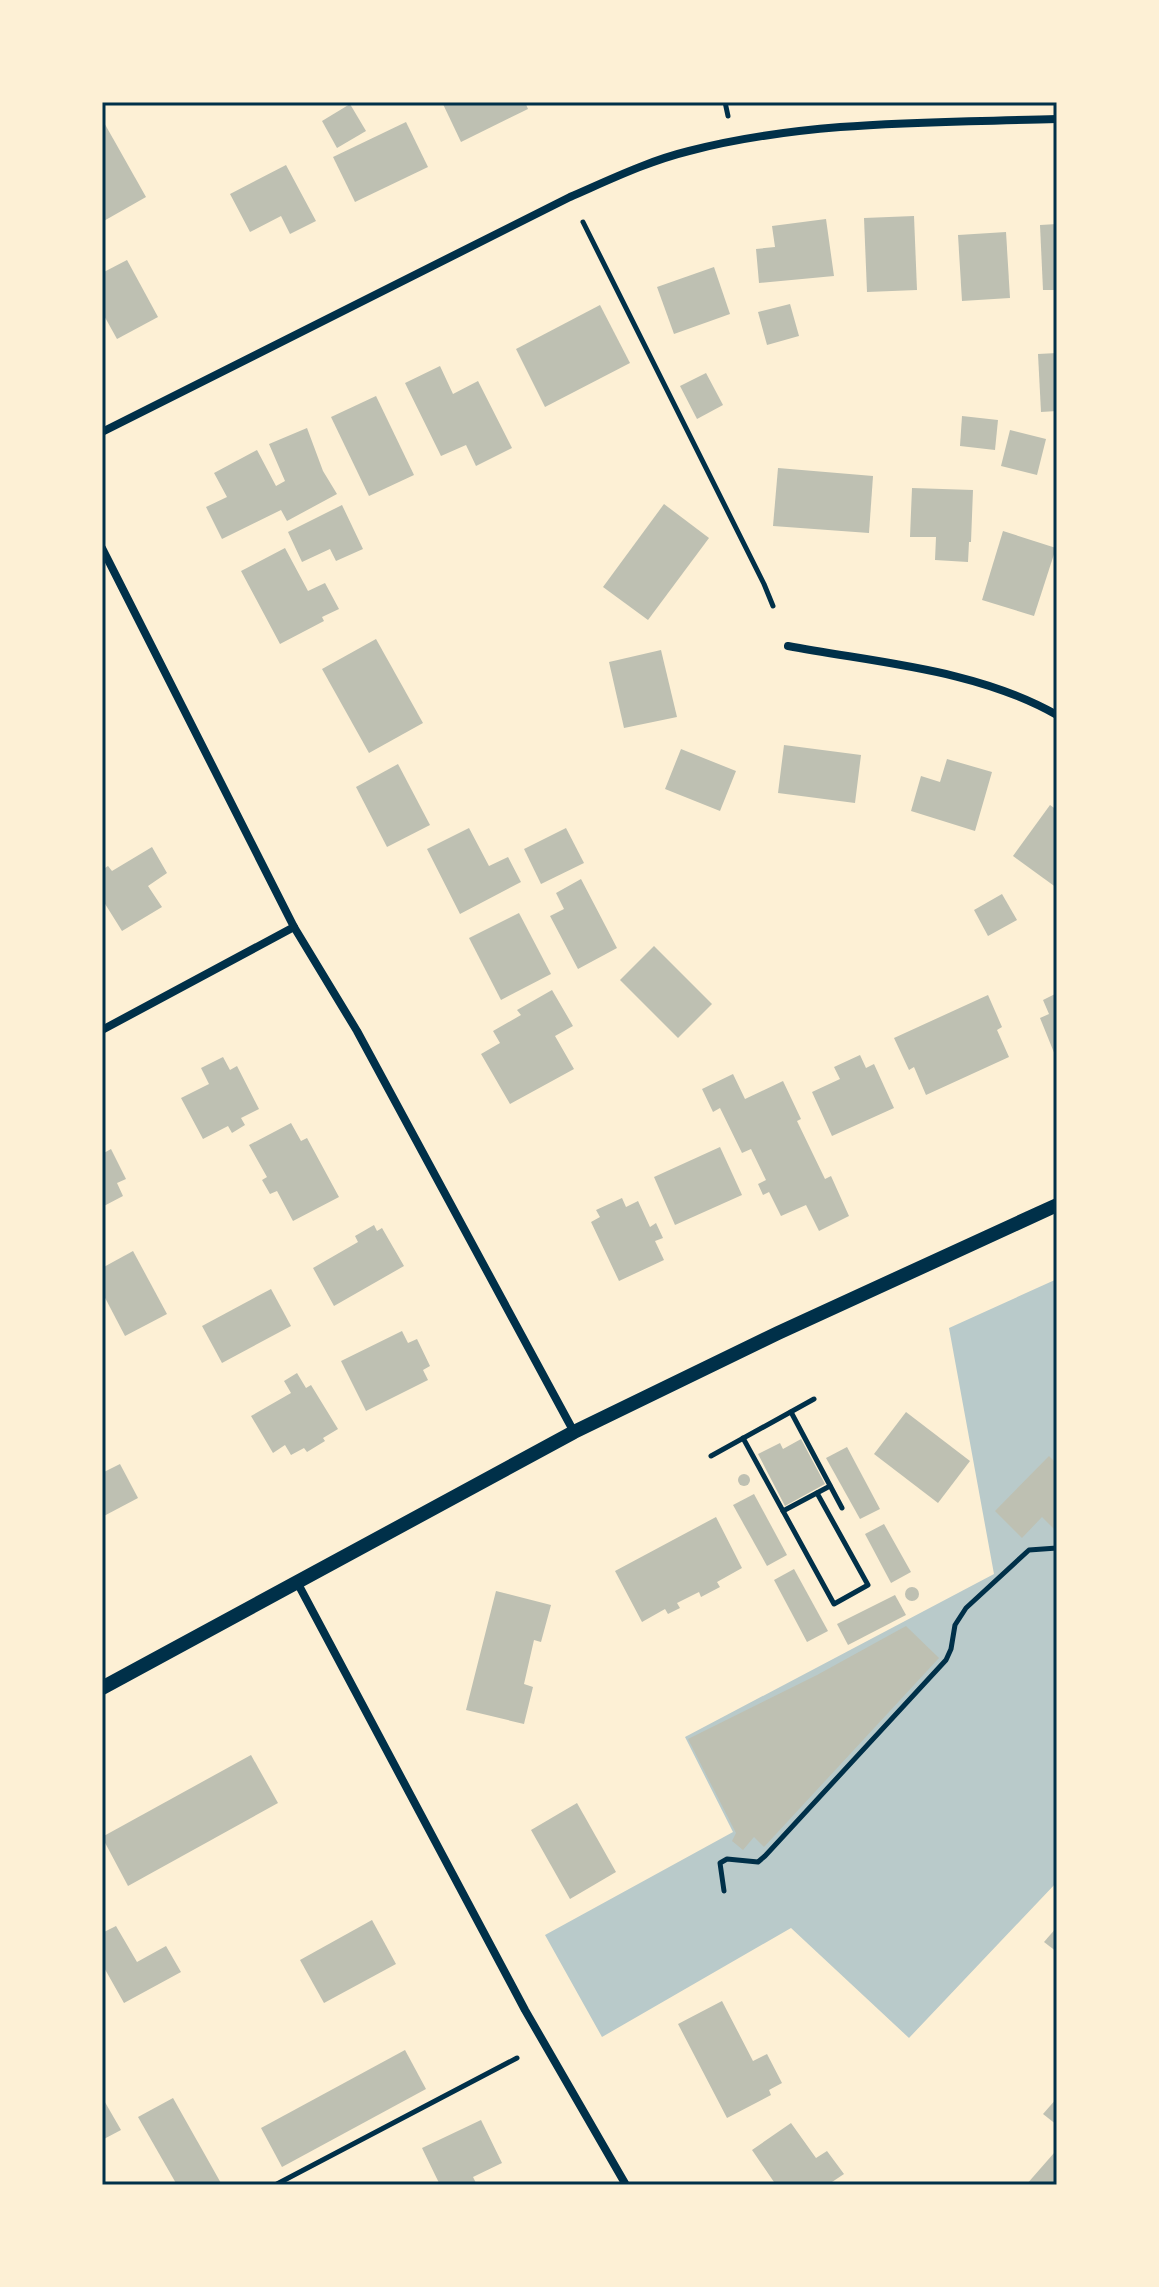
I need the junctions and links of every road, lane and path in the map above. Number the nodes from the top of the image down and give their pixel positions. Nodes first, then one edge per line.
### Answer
1 (725, 102) edge
2 (728, 116) dead end
3 (1057, 119) edge
4 (583, 222) dead end
5 (102, 432) edge
6 (102, 548) edge
7 (773, 606) dead end
8 (788, 646) dead end
9 (1057, 715) edge
10 (294, 927) junction
11 (102, 1030) edge
12 (1057, 1205) edge
13 (814, 1399) dead end
14 (791, 1412) junction
15 (574, 1432) junction
16 (743, 1438) junction
17 (711, 1456) dead end
18 (830, 1486) junction
19 (817, 1493) junction
20 (842, 1508) dead end
21 (783, 1511) junction
22 (1057, 1548) edge
23 (297, 1582) junction
24 (102, 1688) edge
25 (724, 1891) dead end
26 (517, 2058) dead end
27 (275, 2185) edge
28 (626, 2185) edge

1 - 2 path
3 - 5 street
4 - 7 path
6 - 10 street
8 - 9 street
10 - 11 street
10 - 15 street
12 - 15 street
13 - 14 path
14 - 16 path
14 - 18 path
15 - 23 street
16 - 17 path
16 - 21 path
18 - 19 path
18 - 20 path
19 - 21 path
19 - 21 path
22 - 25 path
23 - 24 street
23 - 28 street
26 - 27 path

